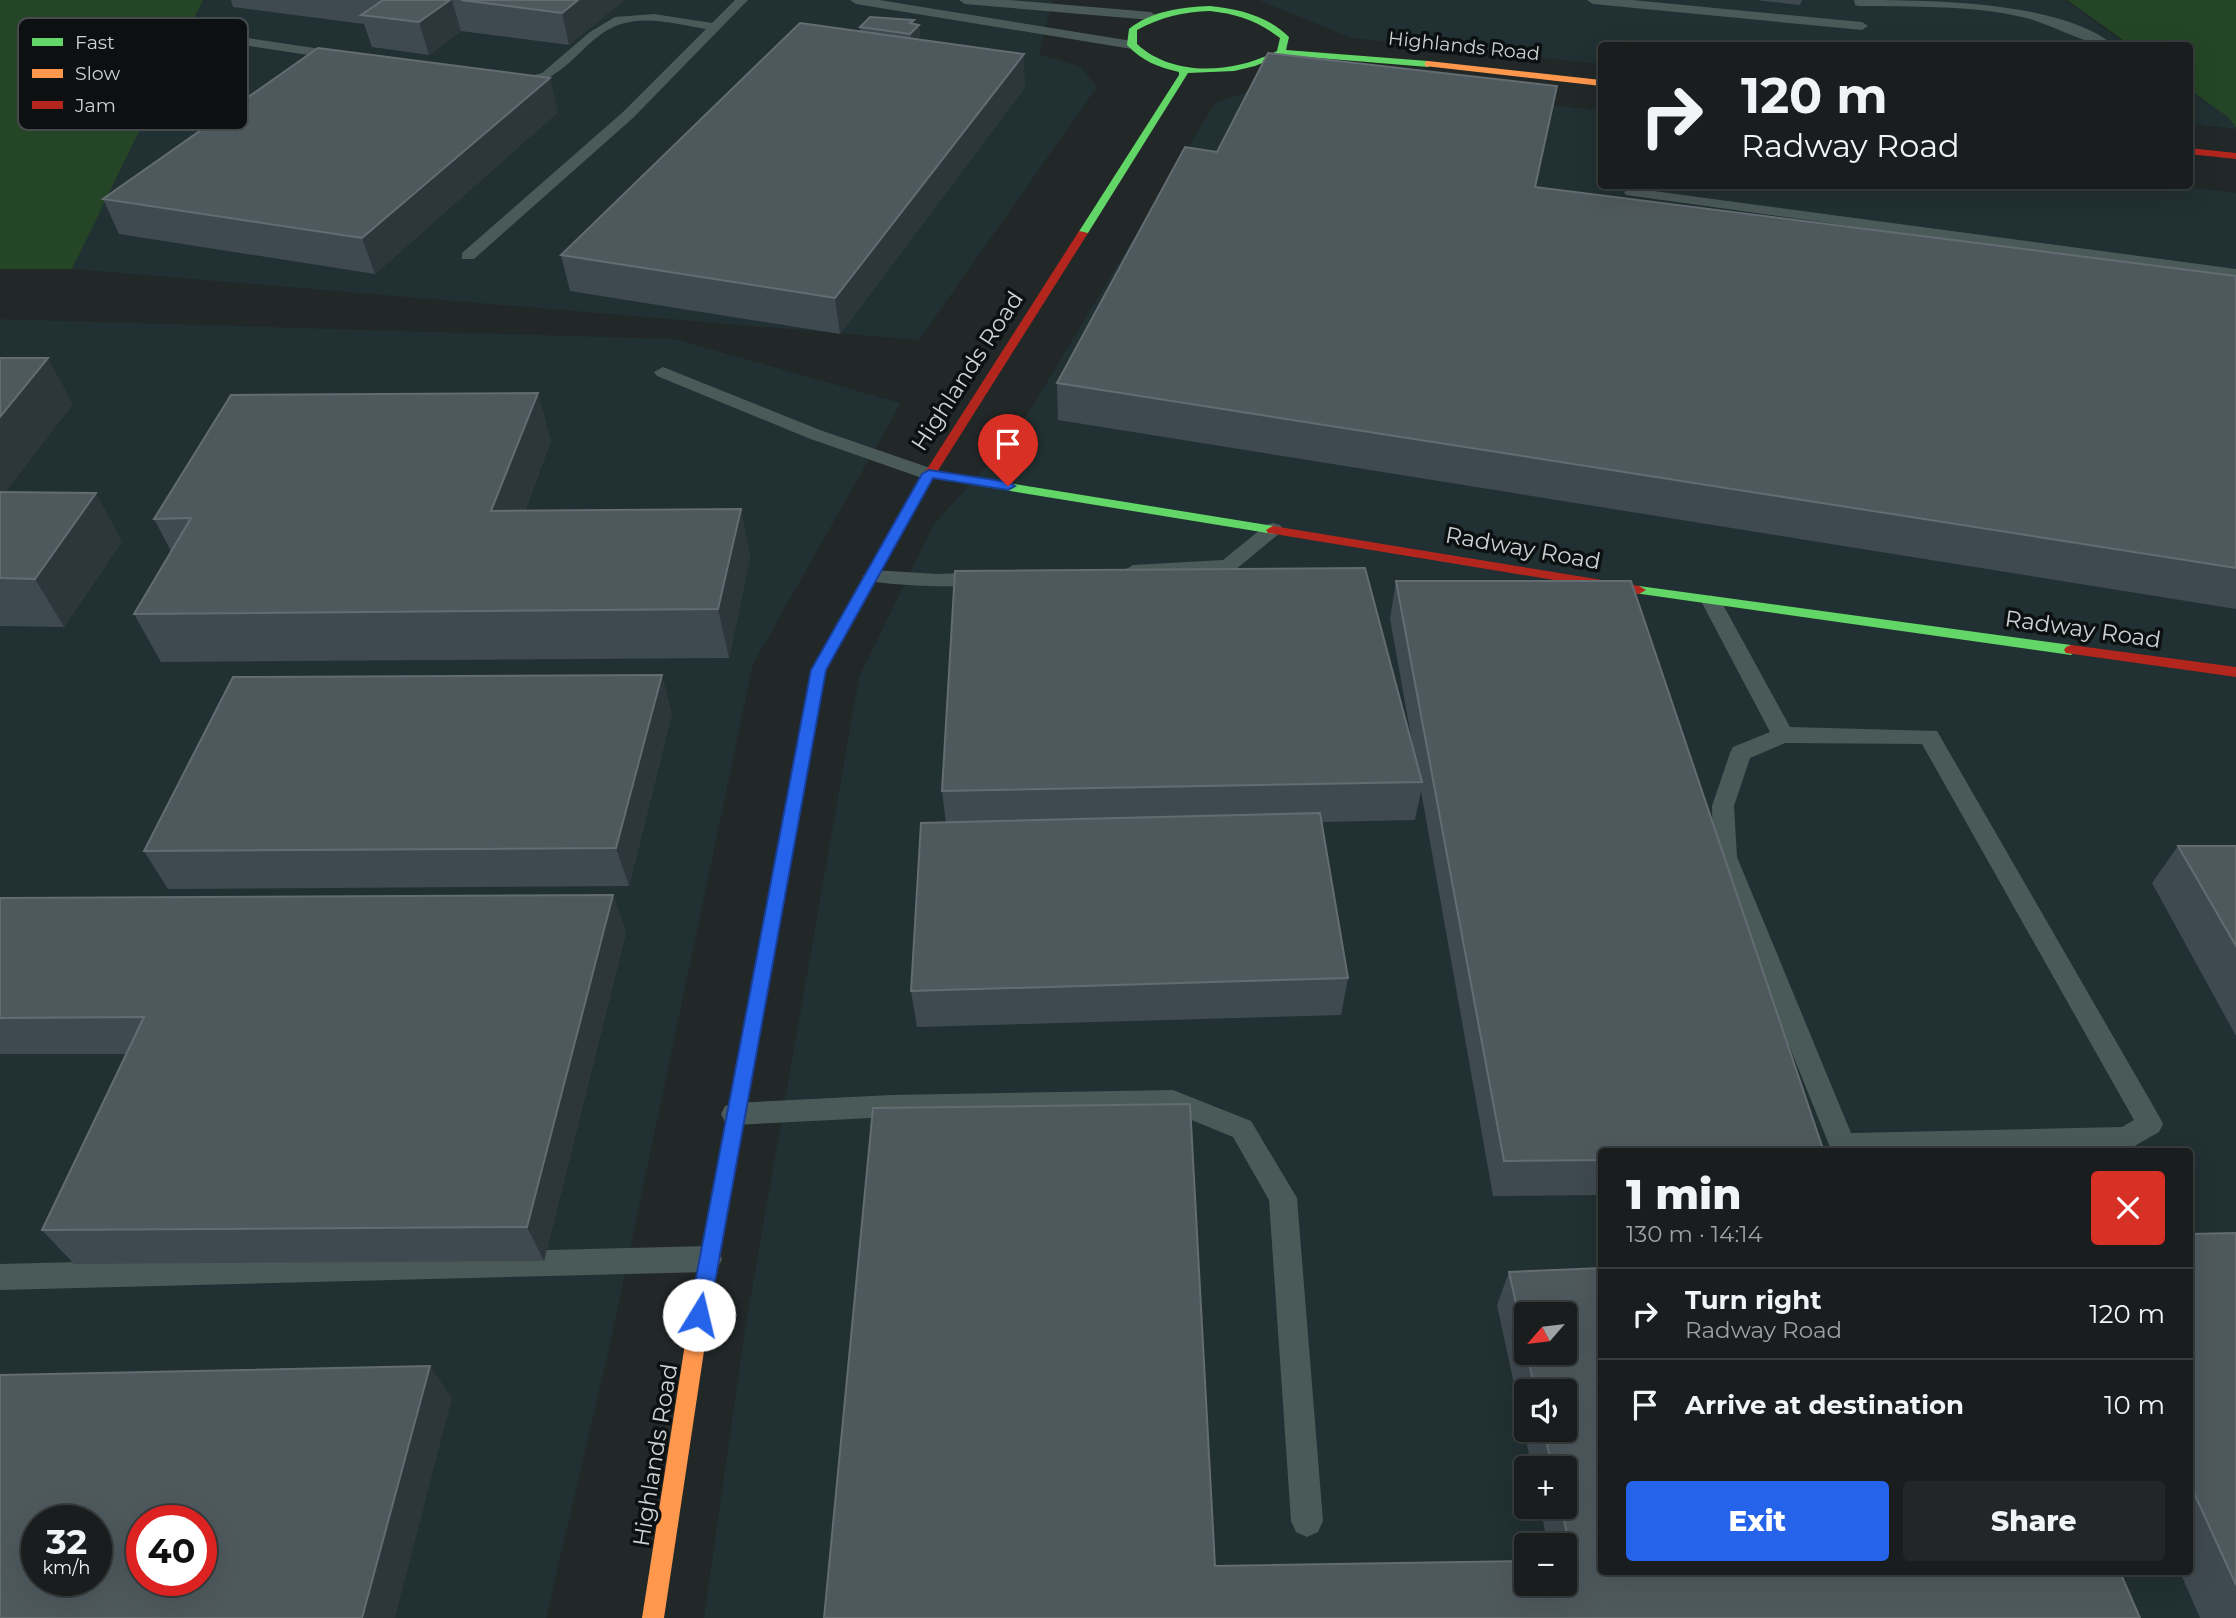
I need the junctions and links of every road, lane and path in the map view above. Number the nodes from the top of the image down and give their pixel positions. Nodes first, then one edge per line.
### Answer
1 (742, 0) edge
2 (856, 0) edge
3 (965, 0) edge
4 (1593, 0) edge
5 (2028, 0) edge
6 (1859, 2) dead end
7 (1151, 16) junction
8 (2035, 16) junction
9 (1862, 26) dead end
10 (715, 27) junction
11 (248, 41) edge
12 (2099, 42) edge
13 (1132, 45) junction
14 (1280, 52) junction
15 (349, 58) edge
16 (1183, 69) junction
17 (506, 82) edge
18 (1598, 83) edge
19 (2193, 151) edge
20 (2236, 156) edge
21 (1632, 192) dead end
22 (468, 256) dead end
23 (2236, 274) edge
24 (663, 372) dead end
25 (929, 474) junction
26 (1273, 529) junction
27 (1117, 572) edge
28 (872, 576) junction
29 (1007, 577) edge
30 (1711, 601) junction
31 (2236, 672) edge
32 (1783, 735) junction
33 (734, 1114) junction
34 (708, 1259) junction
35 (0, 1277) edge
36 (1307, 1521) dead end
37 (653, 1618) edge

1 - 10 lane
2 - 13 lane
3 - 7 lane
4 - 9 lane
5 - 8 lane
6 - 8 lane
7 - 13 street
7 - 14 street
8 - 12 lane
10 - 17 lane
10 - 22 lane
11 - 15 lane
13 - 16 street, Highlands Road
14 - 16 street, Highlands Road
14 - 18 street, Highlands Road
16 - 25 street, Highlands Road
19 - 20 street
21 - 23 lane
24 - 25 lane
25 - 26 street, Radway Road
25 - 28 street, Highlands Road
26 - 27 lane
26 - 30 street, Radway Road
28 - 29 lane
28 - 33 street, Highlands Road
30 - 31 street, Radway Road
30 - 32 lane
32 - 32 lane
33 - 34 street, Highlands Road
33 - 36 lane
34 - 35 lane
34 - 37 street, Highlands Road

